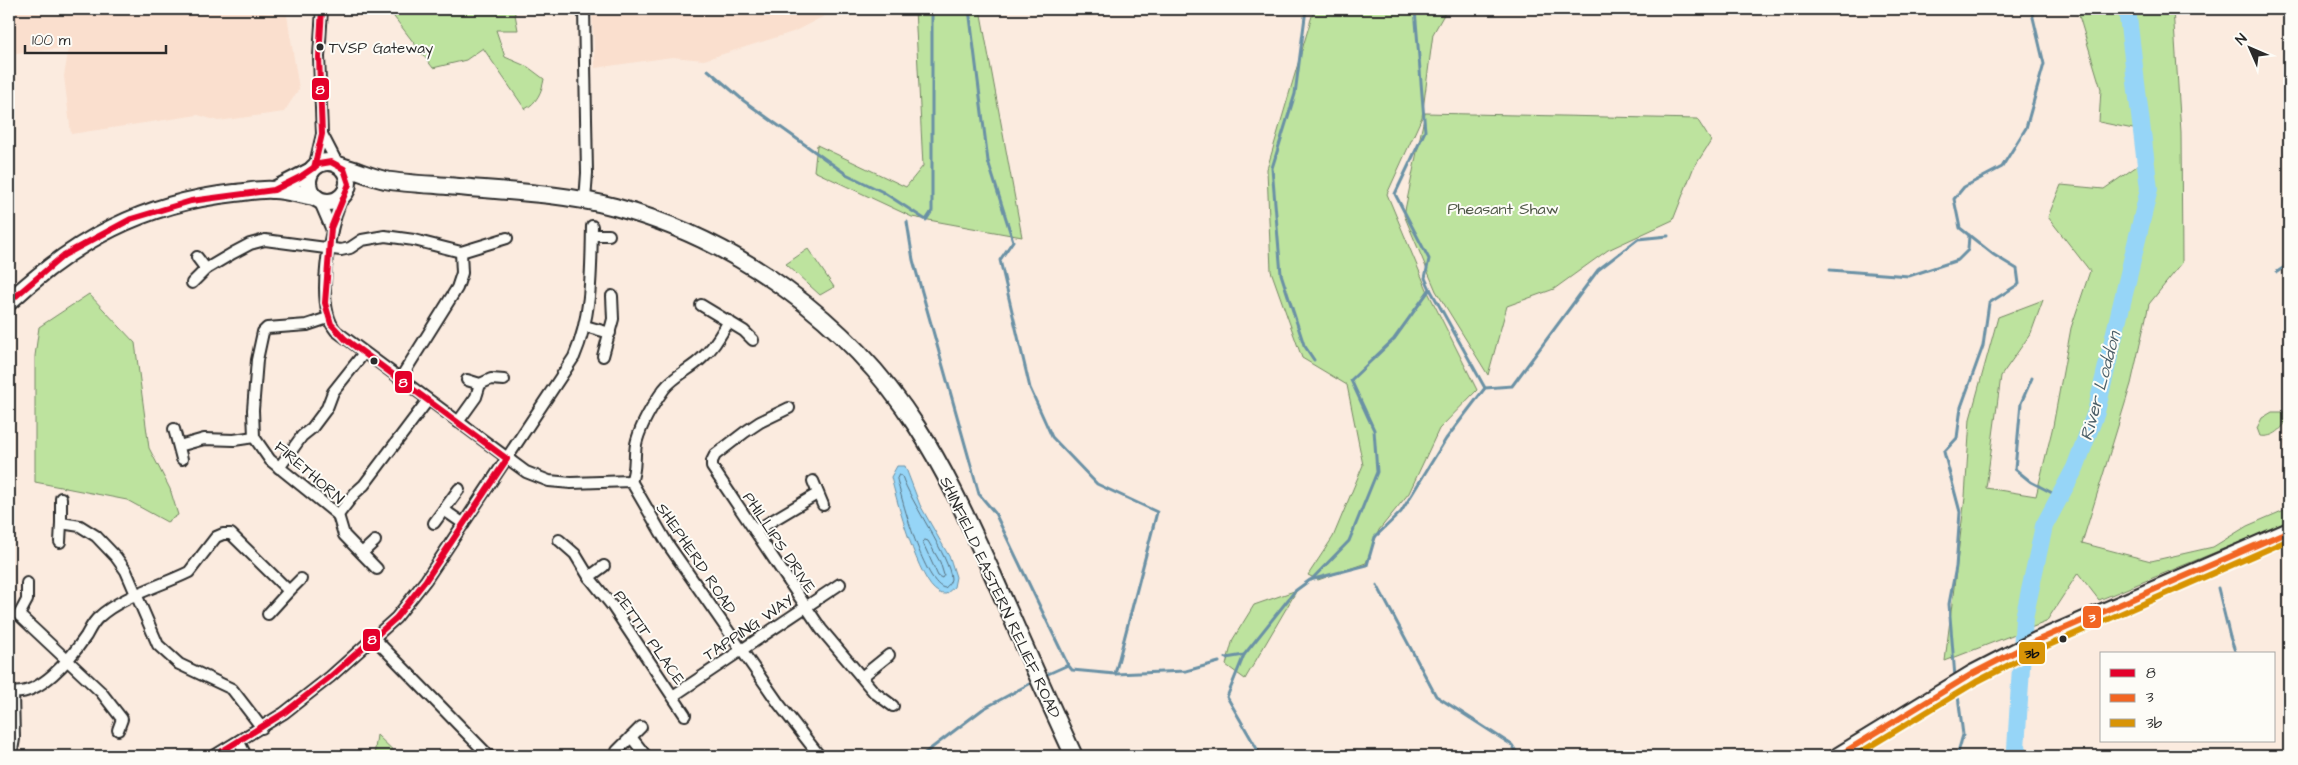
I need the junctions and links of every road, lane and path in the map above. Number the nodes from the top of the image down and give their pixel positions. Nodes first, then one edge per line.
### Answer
1 (322, 9) edge
2 (584, 9) edge
3 (322, 134) junction
4 (339, 165) junction
5 (312, 169) junction
6 (383, 180) junction
7 (274, 190) junction
8 (343, 195) junction
9 (316, 198) junction
10 (585, 201) junction
11 (331, 228) junction
12 (609, 235) dead end
13 (507, 238) dead end
14 (330, 247) junction
15 (461, 252) junction
16 (197, 257) dead end
17 (206, 269) junction
18 (192, 283) dead end
19 (612, 296) dead end
20 (9, 302) edge
21 (701, 304) dead end
22 (328, 318) junction
23 (729, 321) junction
24 (586, 326) junction
25 (610, 333) junction
26 (753, 340) dead end
27 (364, 353) junction
28 (603, 356) dead end
29 (400, 379) junction
30 (467, 380) dead end
31 (504, 380) dead end
32 (480, 384) junction
33 (428, 400) junction
34 (789, 408) dead end
35 (458, 422) junction
36 (174, 429) dead end
37 (254, 437) junction
38 (179, 446) junction
39 (182, 459) dead end
40 (507, 460) junction
41 (279, 468) junction
42 (631, 481) junction
43 (813, 481) dead end
44 (459, 489) dead end
45 (817, 494) junction
46 (61, 498) dead end
47 (823, 505) dead end
48 (444, 510) junction
49 (338, 515) junction
50 (61, 523) junction
51 (434, 523) dead end
52 (464, 524) junction
53 (755, 531) junction
54 (2289, 531) edge
55 (559, 540) dead end
56 (375, 541) dead end
57 (60, 542) dead end
58 (362, 553) junction
59 (604, 566) dead end
60 (377, 568) dead end
61 (589, 577) junction
62 (301, 579) dead end
63 (27, 583) dead end
64 (840, 584) dead end
65 (288, 591) junction
66 (137, 596) junction
67 (806, 606) junction
68 (268, 614) dead end
69 (14, 616) edge
70 (374, 638) junction
71 (741, 650) junction
72 (890, 655) dead end
73 (66, 660) junction
74 (863, 676) junction
75 (11, 692) edge
76 (673, 696) junction
77 (893, 706) dead end
78 (686, 715) dead end
79 (641, 727) dead end
80 (262, 728) junction
81 (118, 730) dead end
82 (631, 737) junction
83 (239, 742) junction
84 (616, 751) dead end
85 (818, 754) dead end
86 (11, 756) edge
87 (214, 756) edge
88 (246, 756) edge
89 (489, 756) edge
90 (646, 756) edge
91 (1074, 756) edge
92 (1838, 756) edge

1 - 3 street
2 - 10 street
3 - 4 street
3 - 5 street
4 - 5 main road
4 - 6 main road, SHINFIELD EASTERN RELIEF ROAD
4 - 8 main road
5 - 7 main road
5 - 9 main road
6 - 8 main road, SHINFIELD EASTERN RELIEF ROAD
6 - 10 main road, SHINFIELD EASTERN RELIEF ROAD
7 - 9 main road
7 - 20 main road
8 - 9 main road
8 - 11 street
9 - 11 street
10 - 91 main road, SHINFIELD EASTERN RELIEF ROAD
11 - 14 street
12 - 24 street
13 - 15 street
14 - 15 street
14 - 17 street
14 - 22 street
15 - 29 street
16 - 17 street
17 - 18 street
19 - 25 street
21 - 23 street
22 - 27 street
22 - 37 street, FIRETHORN
23 - 26 street
23 - 42 street
24 - 25 street
24 - 40 street
25 - 28 street
27 - 29 street
27 - 41 street
29 - 33 street
30 - 32 street
31 - 32 street
32 - 35 street
33 - 35 street
33 - 49 street
34 - 53 street, PHILLIPS DRIVE
35 - 40 street
36 - 38 street
37 - 38 street, FIRETHORN
37 - 41 street, FIRETHORN
38 - 39 street
40 - 42 street
40 - 52 street
41 - 49 street, FIRETHORN
42 - 71 street, SHEPHERD ROAD
43 - 45 street
44 - 48 street
45 - 47 street
45 - 53 street
46 - 50 street
48 - 51 street
48 - 52 street
49 - 58 street, FIRETHORN
50 - 57 street
50 - 66 street
52 - 70 street
53 - 67 street, PHILLIPS DRIVE
54 - 92 main road
55 - 61 street, PETTIT PLACE
56 - 58 street
58 - 60 street, FIRETHORN
59 - 61 street
61 - 76 street, PETTIT PLACE
62 - 65 street
63 - 69 street
64 - 67 street, TAPPING WAY
65 - 66 street
65 - 68 street
66 - 73 street
66 - 80 street
67 - 71 street, TAPPING WAY
67 - 74 street, PHILLIPS DRIVE
69 - 73 street
70 - 80 street
70 - 89 street
71 - 76 street, TAPPING WAY
71 - 85 street, SHEPHERD ROAD
72 - 74 street
73 - 75 street
73 - 81 street
74 - 77 street, PHILLIPS DRIVE
75 - 86 street
76 - 78 street, PETTIT PLACE
79 - 82 street
80 - 83 street
82 - 84 street
82 - 90 street
83 - 87 street
83 - 88 street

